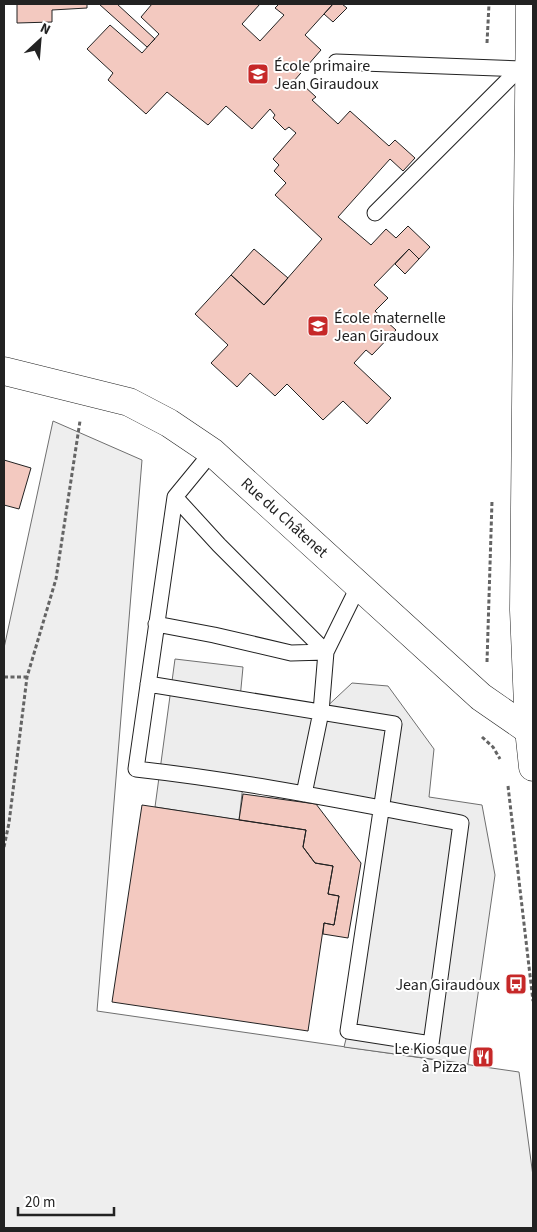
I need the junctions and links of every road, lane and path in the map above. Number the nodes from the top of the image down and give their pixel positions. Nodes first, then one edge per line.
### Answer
1 (530, 4) edge
2 (336, 62) dead end
3 (524, 69) junction
4 (375, 213) dead end
5 (4, 371) edge
6 (84, 391) junction
7 (212, 452) junction
8 (175, 497) junction
9 (359, 585) junction
10 (156, 624) junction
11 (326, 652) junction
12 (4, 676) edge
13 (27, 676) junction
14 (148, 684) junction
15 (321, 712) junction
16 (531, 731) edge
17 (533, 767) edge
18 (304, 794) junction
19 (382, 808) junction
20 (4, 847) edge

1 - 3 street
2 - 3 lane
3 - 4 lane
3 - 16 street
5 - 6 street, Rue du Châtenet
6 - 7 street, Rue du Châtenet
6 - 13 path
7 - 8 lane
7 - 9 street, Rue du Châtenet
8 - 10 lane
8 - 11 lane
9 - 11 lane
9 - 16 street, Rue du Châtenet
10 - 11 lane
10 - 14 lane
11 - 15 lane
12 - 13 path
13 - 20 path
14 - 15 lane
14 - 18 lane
15 - 18 lane
15 - 19 lane
16 - 17 street
18 - 19 lane
19 - 19 lane

